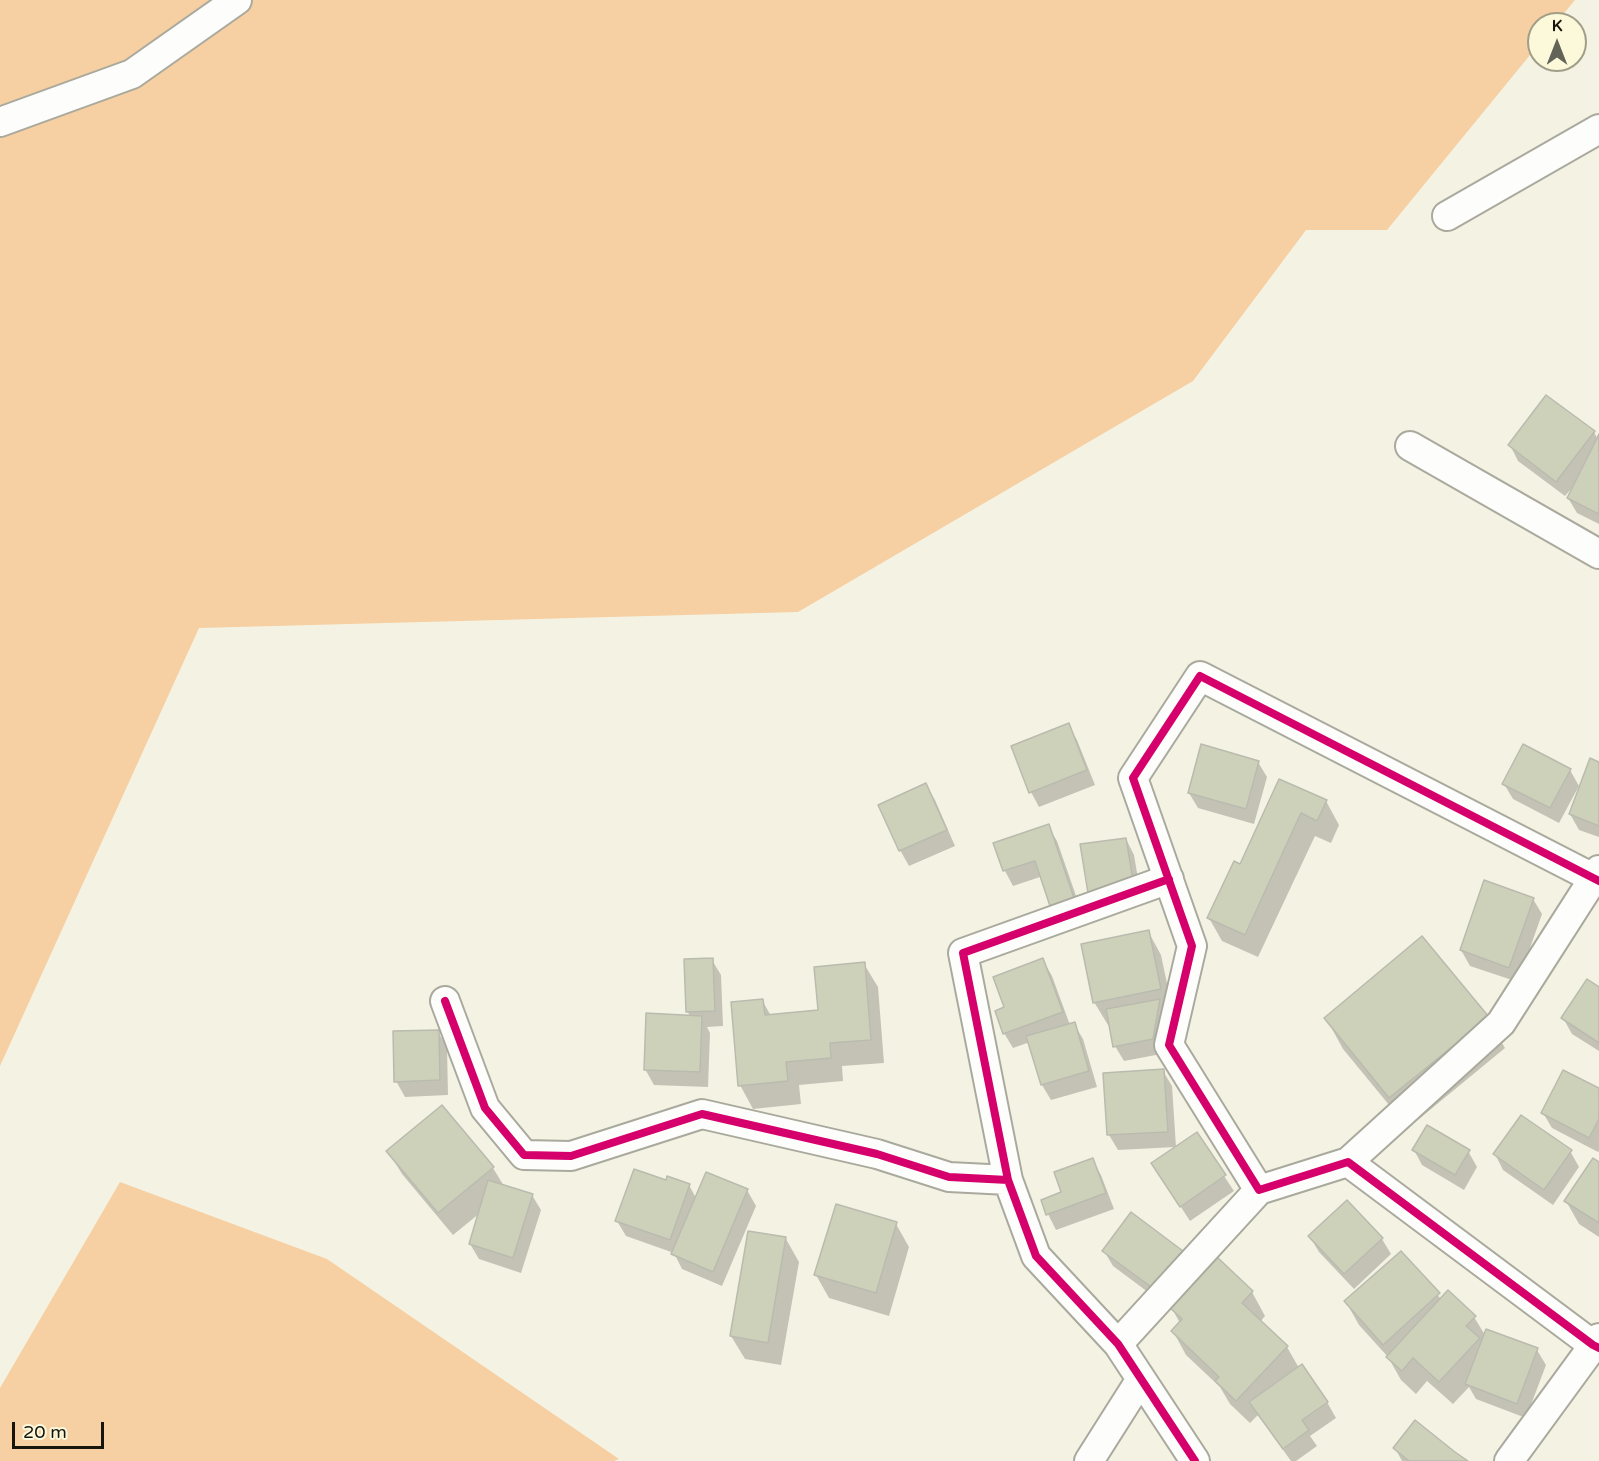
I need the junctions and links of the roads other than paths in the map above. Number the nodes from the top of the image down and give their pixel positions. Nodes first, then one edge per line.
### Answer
1 (237, 0) edge
2 (0, 122) edge
3 (1599, 129) edge
4 (1447, 216) dead end
5 (1410, 446) dead end
6 (1599, 554) edge
7 (1597, 877) edge
8 (1169, 879) junction
9 (445, 1001) dead end
10 (1348, 1162) junction
11 (1008, 1180) junction
12 (1258, 1190) junction
13 (1118, 1344) junction
14 (1597, 1344) edge
15 (1141, 1378) junction
16 (1089, 1461) edge
17 (1195, 1461) edge
18 (1509, 1461) edge

1 - 2 street
3 - 4 street
5 - 6 street
7 - 8 street
7 - 10 street
8 - 11 street
8 - 12 street
9 - 11 street
10 - 12 street
10 - 14 street
11 - 13 street
12 - 13 street
13 - 15 street
14 - 18 street
15 - 16 street
15 - 17 street

